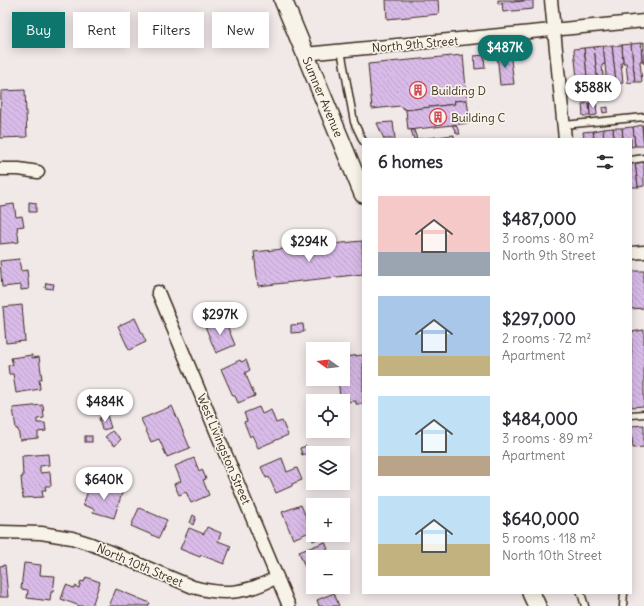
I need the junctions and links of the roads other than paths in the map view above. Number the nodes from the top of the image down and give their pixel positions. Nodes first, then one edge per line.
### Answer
1 (283, 0) edge
2 (551, 0) edge
3 (644, 21) edge
4 (554, 30) junction
5 (341, 50) junction
6 (305, 54) junction
7 (644, 117) edge
8 (564, 125) junction
9 (566, 138) edge
10 (362, 139) edge
11 (644, 158) edge
12 (632, 160) edge
13 (0, 169) edge
14 (38, 172) dead end
15 (362, 192) edge
16 (644, 252) edge
17 (632, 253) edge
18 (158, 292) dead end
19 (644, 414) edge
20 (632, 415) edge
21 (0, 532) edge
22 (277, 577) junction
23 (531, 594) edge
24 (581, 594) edge
25 (624, 594) edge
26 (289, 606) edge
27 (537, 606) edge
28 (585, 606) edge
29 (623, 606) edge

1 - 6 street, Sumner Avenue
2 - 4 street
3 - 4 street, North 9th Street
4 - 5 street, North 9th Street
4 - 8 street
5 - 6 street, North 9th Street
5 - 10 lane
6 - 15 street, Sumner Avenue
7 - 8 lane
8 - 9 street
11 - 12 lane
13 - 14 street
16 - 17 street
18 - 22 street, West Livingston Street
19 - 20 lane
21 - 22 street, North 10th Street
22 - 26 street, West Livingston Street
23 - 27 street
24 - 28 lane
25 - 29 lane

